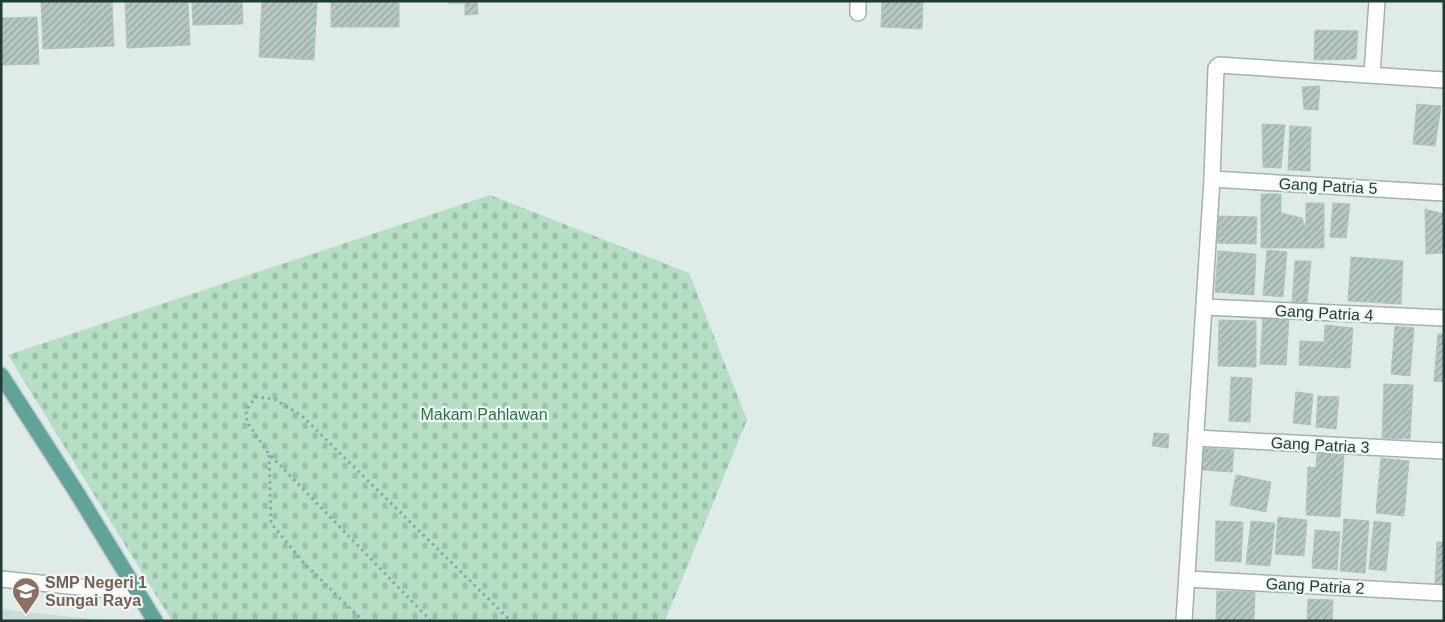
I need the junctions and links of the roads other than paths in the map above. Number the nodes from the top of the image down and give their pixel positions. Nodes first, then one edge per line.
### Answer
1 (1377, 1) edge
2 (1372, 74) junction
3 (1444, 80) edge
4 (1212, 179) junction
5 (1444, 193) edge
6 (1204, 307) junction
7 (1444, 318) edge
8 (1, 375) edge
9 (1196, 438) junction
10 (1444, 452) edge
11 (1, 579) edge
12 (1187, 579) junction
13 (137, 593) junction
14 (1444, 593) edge
15 (155, 621) edge
16 (1184, 621) edge

1 - 2 street
2 - 3 street
2 - 4 street
4 - 5 street, Gang Patria 5
4 - 6 street
6 - 7 street, Gang Patria 4
6 - 9 street
8 - 13 main road
9 - 10 street, Gang Patria 3
9 - 12 street
11 - 13 street
12 - 14 street, Gang Patria 2
12 - 16 street
13 - 15 main road

